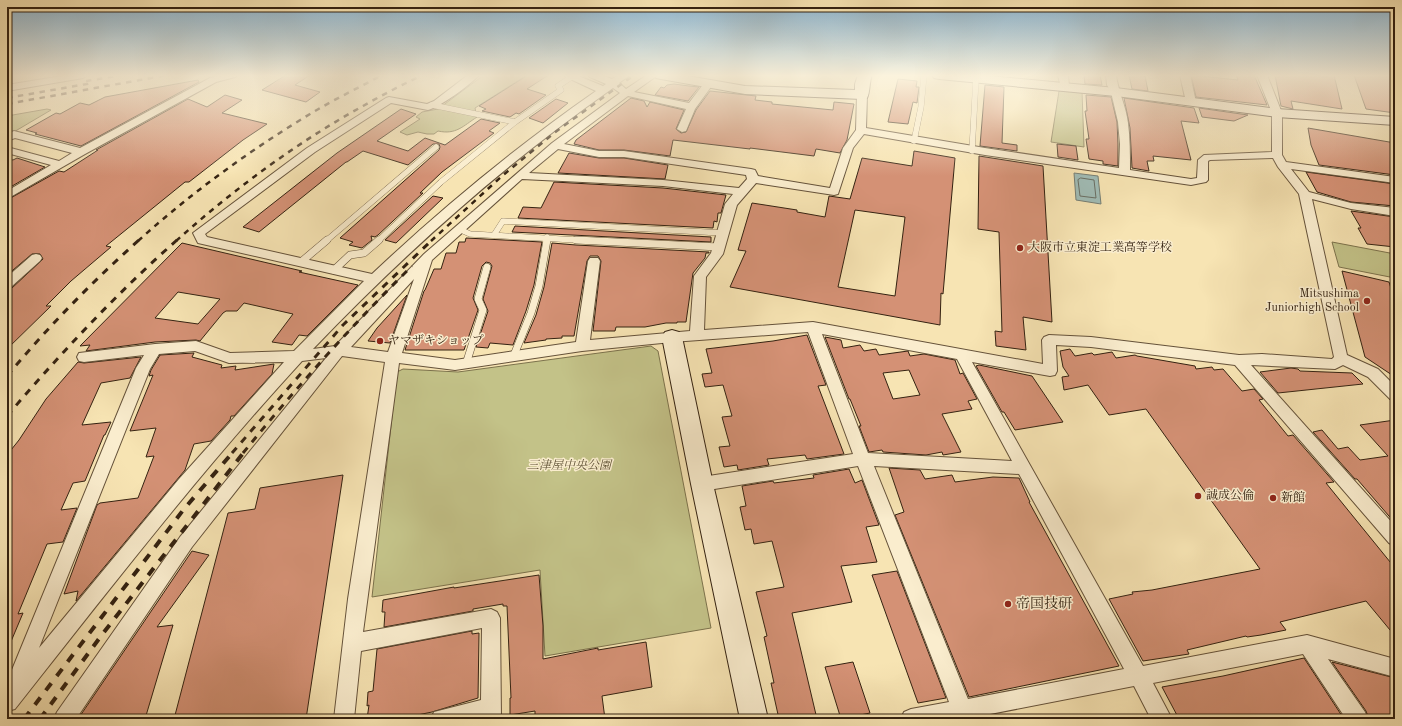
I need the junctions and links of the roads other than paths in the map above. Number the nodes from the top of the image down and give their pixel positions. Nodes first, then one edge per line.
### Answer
1 (160, 109) edge
2 (375, 109) edge
3 (451, 109) edge
4 (534, 109) edge
5 (576, 109) edge
6 (605, 109) edge
7 (691, 109) edge
8 (862, 109) edge
9 (921, 109) edge
10 (978, 109) edge
11 (1120, 109) edge
12 (1245, 109) edge
13 (1275, 109) edge
14 (1277, 113) junction
15 (1395, 121) edge
16 (515, 122) junction
17 (682, 129) dead end
18 (861, 130) junction
19 (7, 138) edge
20 (914, 141) junction
21 (556, 145) junction
22 (436, 147) dead end
23 (7, 150) edge
24 (972, 151) junction
25 (81, 152) junction
26 (1280, 160) junction
27 (59, 164) junction
28 (1124, 172) junction
29 (519, 176) junction
30 (753, 179) junction
31 (1395, 180) edge
32 (742, 192) junction
33 (1305, 194) junction
34 (7, 196) edge
35 (1395, 212) edge
36 (459, 228) junction
37 (723, 232) junction
38 (494, 235) junction
39 (547, 237) junction
40 (720, 247) junction
41 (428, 257) junction
42 (36, 258) dead end
43 (594, 261) dead end
44 (301, 262) junction
45 (487, 267) dead end
46 (334, 270) junction
47 (374, 279) junction
48 (7, 284) edge
49 (813, 327) junction
50 (697, 335) junction
51 (672, 337) junction
52 (582, 346) junction
53 (155, 349) junction
54 (339, 351) junction
55 (961, 354) junction
56 (514, 355) junction
57 (299, 356) junction
58 (84, 357) dead end
59 (393, 358) junction
60 (1342, 358) junction
61 (1239, 360) junction
62 (466, 364) junction
63 (1395, 396) edge
64 (863, 459) junction
65 (1023, 468) junction
66 (702, 484) junction
67 (1395, 538) edge
68 (352, 643) junction
69 (1307, 644) junction
70 (1395, 668) edge
71 (1139, 677) junction
72 (8, 703) edge
73 (491, 714) edge
74 (964, 714) edge
75 (64, 719) edge
76 (344, 719) edge
77 (441, 719) edge
78 (754, 719) edge
79 (910, 719) edge
80 (1162, 719) edge
81 (1358, 719) edge

1 - 25 street
2 - 44 street
3 - 16 lane
4 - 16 lane
5 - 47 street
6 - 21 street
7 - 17 street
8 - 18 street
9 - 20 lane
10 - 24 lane
11 - 28 street
12 - 14 street
13 - 14 street
14 - 15 street
14 - 26 street
16 - 46 lane
18 - 20 street
18 - 30 street
19 - 25 street
20 - 24 street
21 - 29 street
21 - 30 street
22 - 44 lane
23 - 27 street
24 - 28 street
25 - 27 street
26 - 28 street
26 - 31 street
26 - 33 street
27 - 34 street
29 - 32 street
29 - 36 street
30 - 32 street
32 - 37 street
33 - 35 street
33 - 60 street
36 - 38 lane
36 - 41 street
37 - 38 lane
37 - 40 street
38 - 39 lane
39 - 40 lane
39 - 56 lane
40 - 50 street
41 - 54 street
41 - 59 street
42 - 48 street
43 - 52 street
44 - 46 street
45 - 62 lane
46 - 47 street
47 - 57 street
49 - 50 street
49 - 55 street
49 - 64 street
50 - 51 street
51 - 52 street
51 - 66 street
52 - 56 street
53 - 57 street
53 - 58 street
53 - 72 street
54 - 57 street
54 - 59 street
54 - 75 street
55 - 61 street
55 - 65 street
56 - 62 street
57 - 72 street
59 - 62 street
59 - 68 street
60 - 61 street
60 - 63 street
61 - 67 street
64 - 65 street
64 - 66 street
64 - 74 street
65 - 71 street
66 - 78 street
68 - 73 street
68 - 76 street
69 - 70 street
69 - 71 street
69 - 81 street
71 - 74 street
71 - 80 street
73 - 77 street
74 - 79 street

